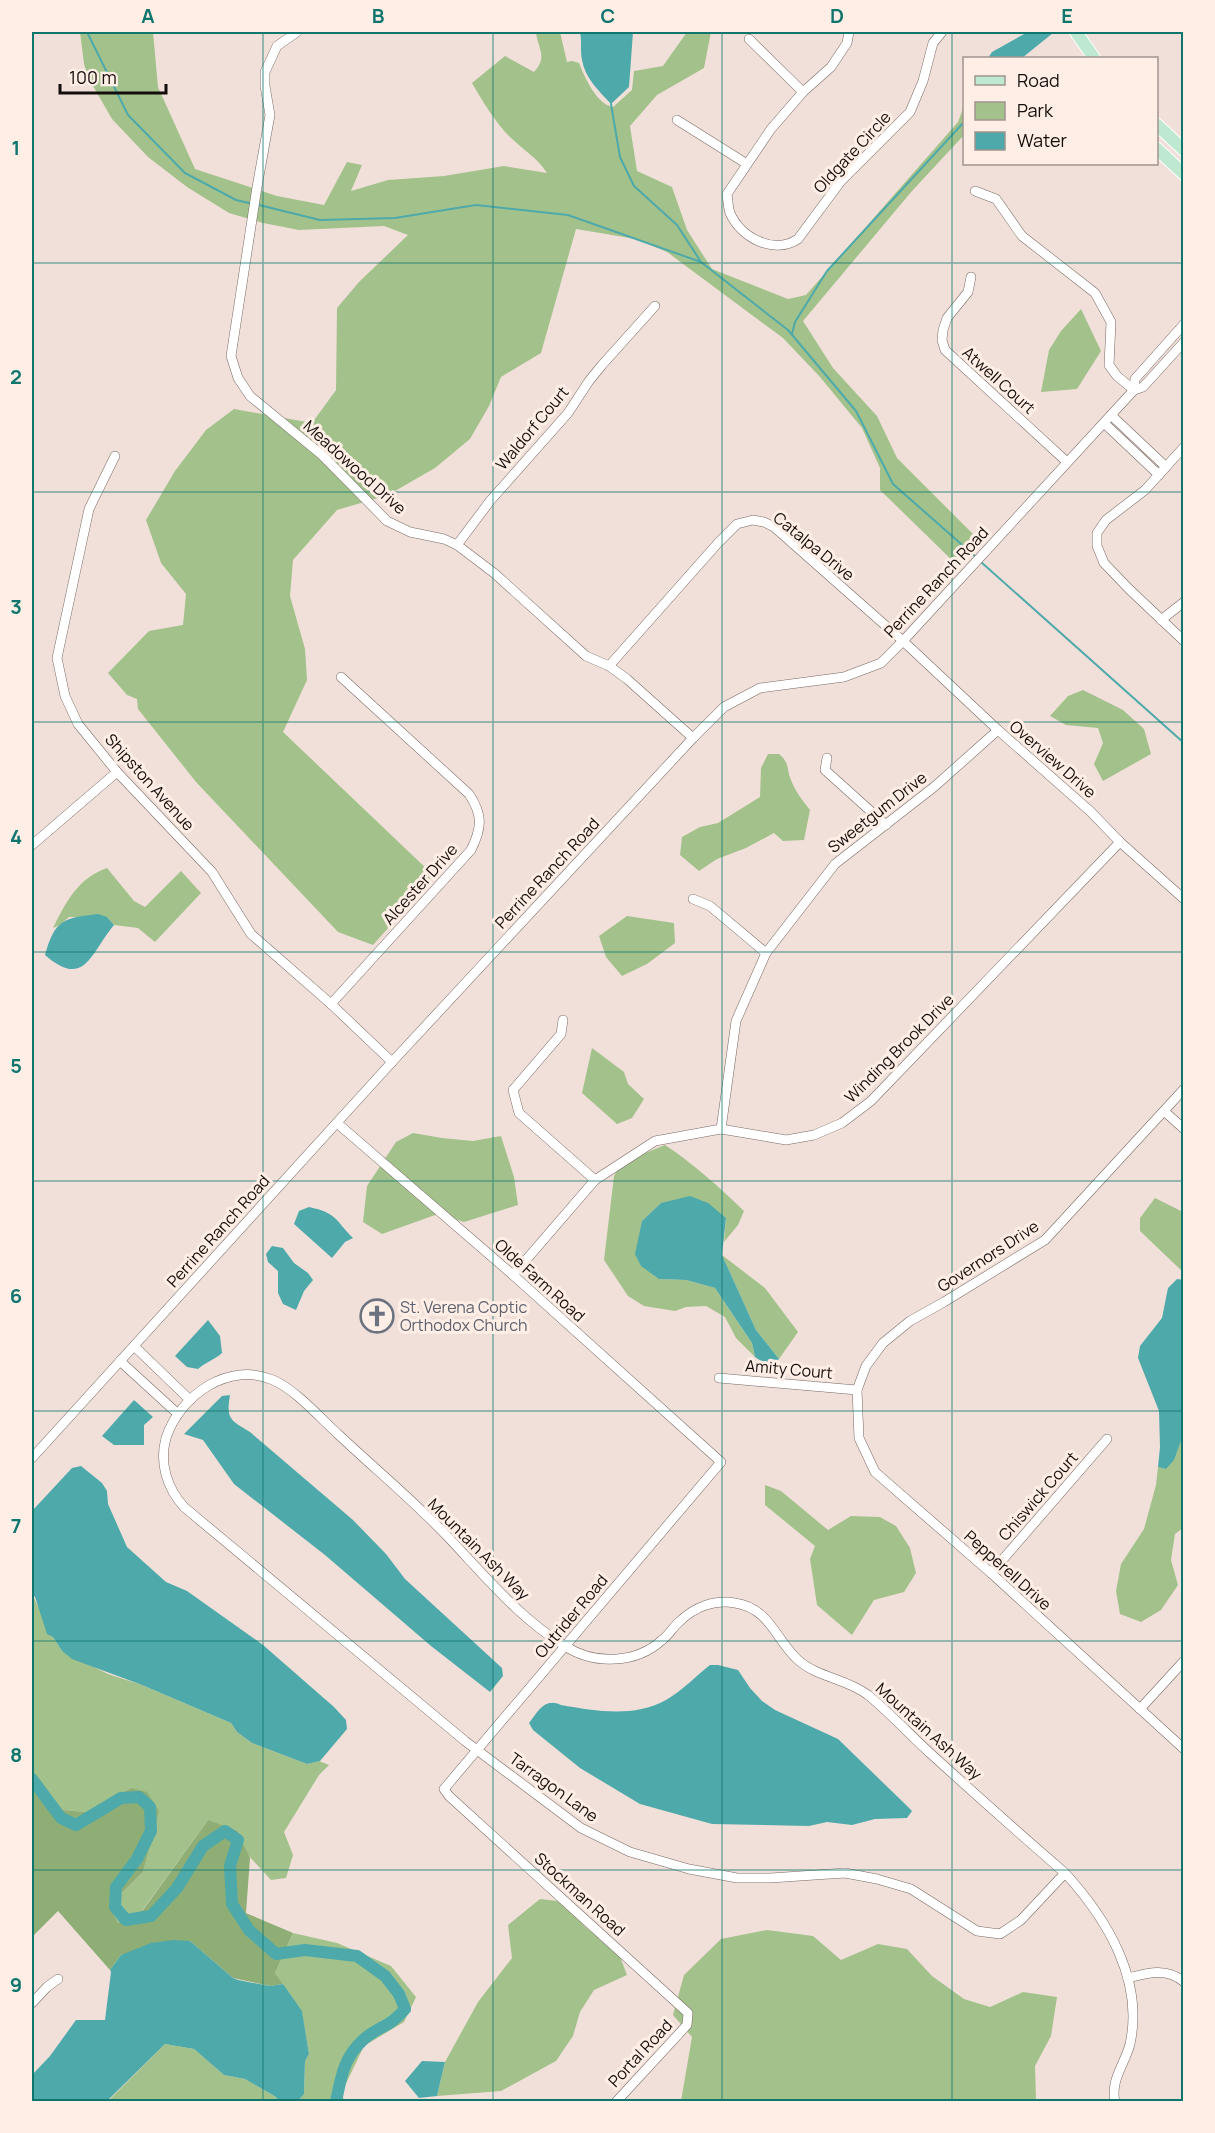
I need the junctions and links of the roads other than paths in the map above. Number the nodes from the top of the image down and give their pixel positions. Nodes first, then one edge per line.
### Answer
1 (297, 32) edge
2 (849, 32) edge
3 (942, 32) edge
4 (1076, 32) edge
5 (750, 39) dead end
6 (1093, 57) edge
7 (802, 92) junction
8 (677, 120) dead end
9 (1158, 126) edge
10 (1158, 150) edge
11 (1184, 150) edge
12 (747, 164) junction
13 (1184, 174) edge
14 (975, 191) dead end
15 (971, 277) dead end
16 (655, 306) dead end
17 (1184, 324) edge
18 (1184, 342) edge
19 (1134, 390) junction
20 (1111, 415) junction
21 (1104, 423) junction
22 (1184, 447) edge
23 (115, 456) dead end
24 (1067, 462) junction
25 (1166, 467) junction
26 (1159, 475) junction
27 (458, 545) junction
28 (1184, 602) edge
29 (1161, 620) junction
30 (903, 641) junction
31 (1184, 641) edge
32 (609, 666) junction
33 (341, 677) dead end
34 (998, 730) junction
35 (693, 738) junction
36 (826, 758) dead end
37 (117, 772) junction
38 (886, 825) junction
39 (1120, 842) junction
40 (32, 844) edge
41 (693, 899) dead end
42 (1184, 899) edge
43 (766, 953) junction
44 (331, 1004) junction
45 (563, 1020) dead end
46 (392, 1062) junction
47 (1184, 1089) edge
48 (1164, 1111) junction
49 (337, 1123) junction
50 (721, 1129) junction
51 (1184, 1129) edge
52 (595, 1180) junction
53 (513, 1275) junction
54 (134, 1346) junction
55 (120, 1362) junction
56 (719, 1378) dead end
57 (857, 1390) junction
58 (187, 1403) junction
59 (178, 1414) junction
60 (1107, 1439) dead end
61 (32, 1458) edge
62 (721, 1462) joint
63 (991, 1573) junction
64 (565, 1647) junction
65 (1184, 1661) edge
66 (1140, 1709) junction
67 (477, 1749) junction
68 (1184, 1749) edge
69 (444, 1789) joint
70 (1065, 1873) junction
71 (1128, 1978) junction
72 (58, 1979) dead end
73 (1184, 1982) edge
74 (32, 2003) edge
75 (687, 2025) joint
76 (616, 2102) edge
77 (1115, 2102) edge

1 - 27 street, Meadowood Drive
2 - 7 street, Oldgate Circle
3 - 12 street, Oldgate Circle
4 - 6 main road
5 - 7 street
7 - 12 street, Oldgate Circle
8 - 12 street
9 - 11 main road
10 - 13 main road
14 - 19 street
15 - 24 street, Atwell Court
16 - 27 street, Waldorf Court
17 - 19 street, Perrine Ranch Road
18 - 19 street, Perrine Ranch Road
19 - 20 street, Perrine Ranch Road
20 - 21 street, Perrine Ranch Road
20 - 25 street
21 - 24 street, Perrine Ranch Road
21 - 26 street
22 - 25 street
23 - 37 street, Shipston Avenue
24 - 30 street, Perrine Ranch Road
25 - 26 street
26 - 29 street
27 - 32 street, Meadowood Drive
28 - 29 street
29 - 31 street
30 - 32 street, Catalpa Drive
30 - 34 street, Overview Drive
30 - 35 street, Perrine Ranch Road
32 - 35 street, Meadowood Drive
33 - 44 street, Alcester Drive
34 - 38 street, Sweetgum Drive
34 - 39 street, Overview Drive
35 - 46 street, Perrine Ranch Road
36 - 38 street
37 - 40 street
37 - 44 street, Shipston Avenue
38 - 43 street, Sweetgum Drive
39 - 42 street, Overview Drive
39 - 50 street, Winding Brook Drive
41 - 43 street
43 - 50 street, Sweetgum Drive
44 - 46 street, Shipston Avenue
45 - 52 street
46 - 49 street, Perrine Ranch Road
47 - 48 street, Governors Drive
48 - 51 street
48 - 57 street, Governors Drive
49 - 53 street, Olde Farm Road
49 - 54 street, Perrine Ranch Road
50 - 52 street, Winding Brook Drive
52 - 53 street, Winding Brook Drive
53 - 62 street, Olde Farm Road
54 - 55 street, Perrine Ranch Road
54 - 58 street
55 - 59 street
55 - 61 street, Perrine Ranch Road
56 - 57 street, Amity Court
57 - 63 street, Pepperell Drive
58 - 59 street, Tarragon Lane
58 - 64 street, Mountain Ash Way
59 - 67 street, Tarragon Lane
60 - 63 street, Chiswick Court
62 - 64 street, Outrider Road
63 - 66 street, Pepperell Drive
64 - 67 street, Outrider Road
64 - 70 street, Mountain Ash Way
65 - 66 street
66 - 68 street, Pepperell Drive
67 - 69 street, Outrider Road
67 - 70 street, Tarragon Lane
69 - 75 street, Stockman Road
70 - 71 street, Mountain Ash Way
71 - 73 street
71 - 77 street, Mountain Ash Way
72 - 74 street
75 - 76 street, Portal Road

